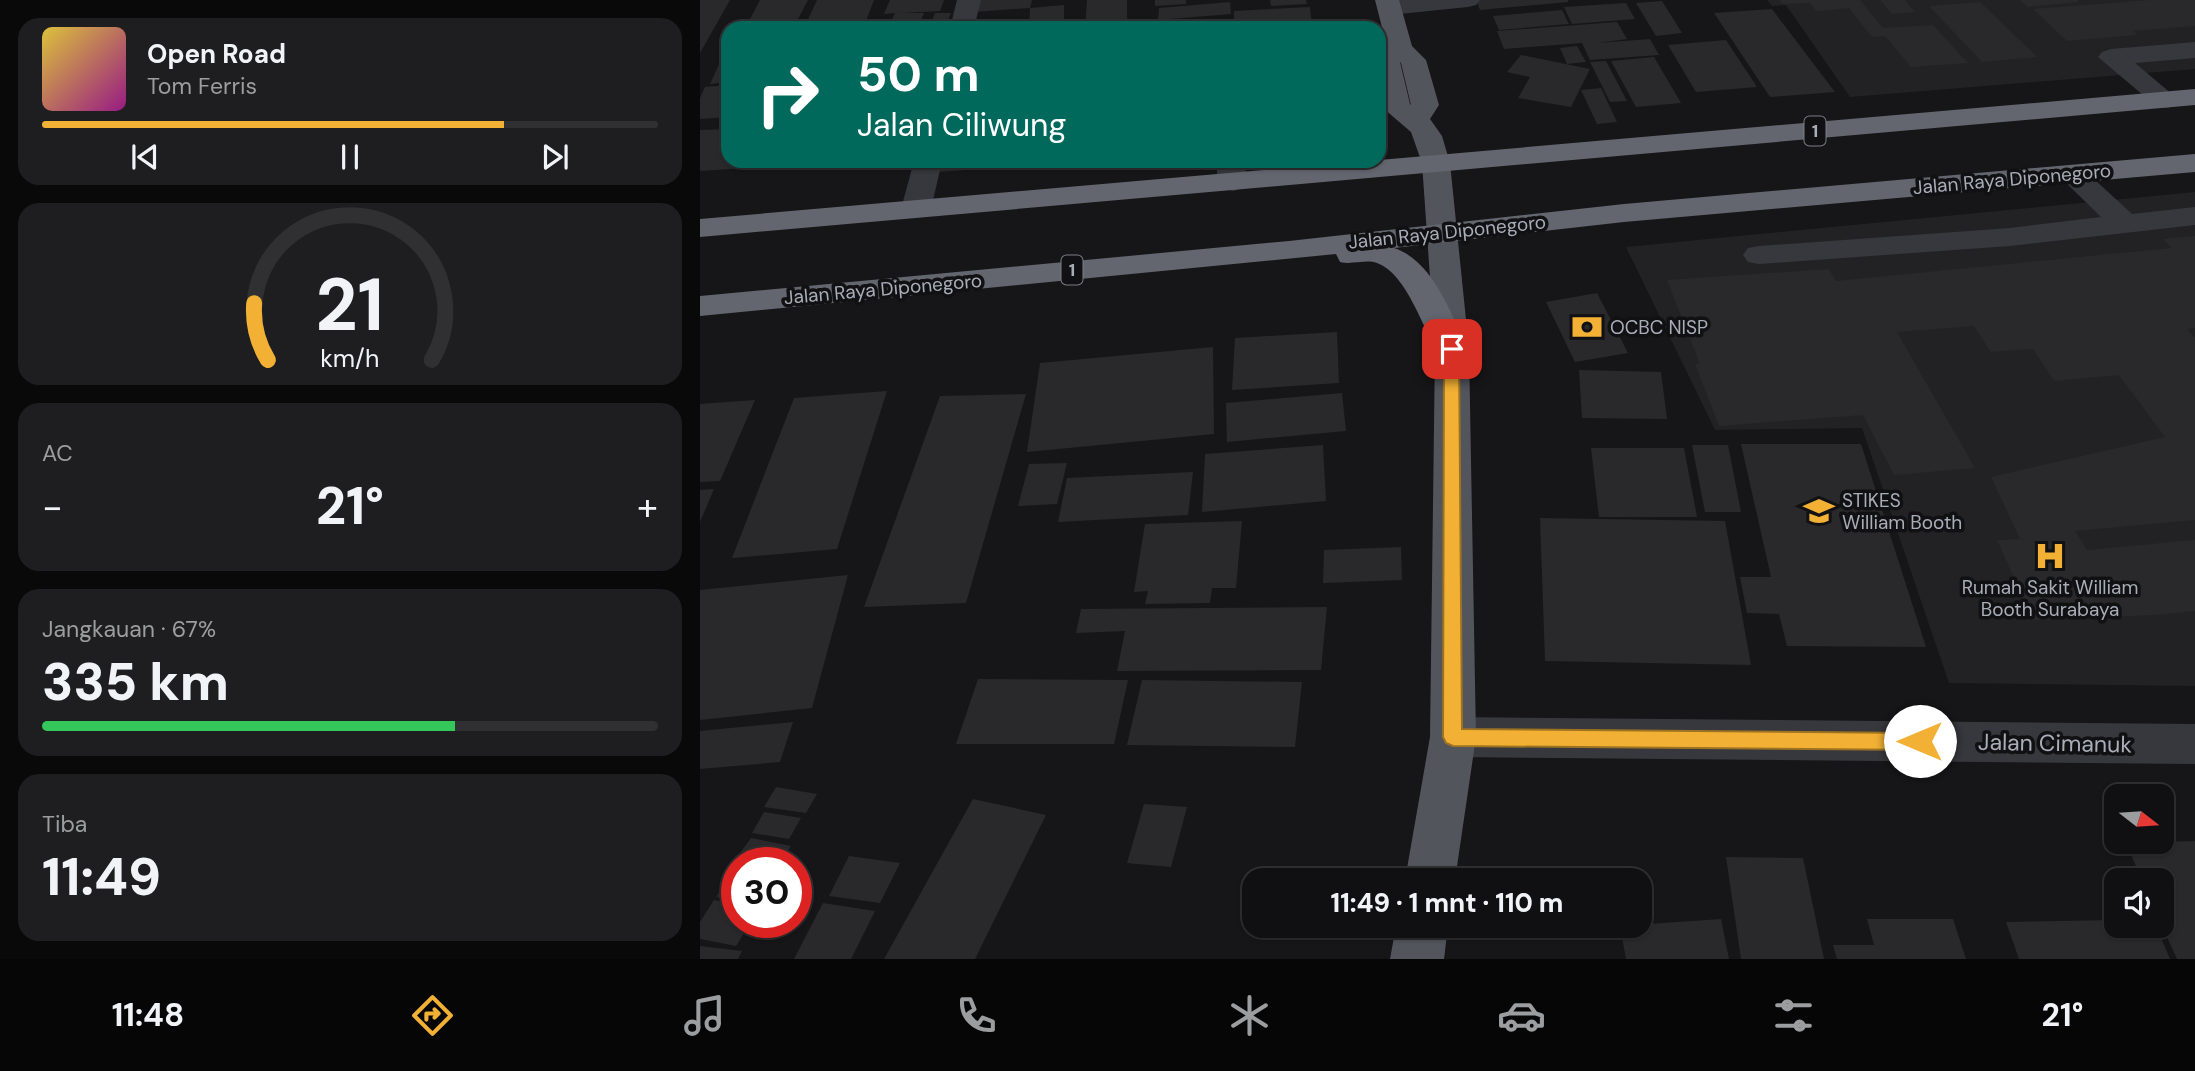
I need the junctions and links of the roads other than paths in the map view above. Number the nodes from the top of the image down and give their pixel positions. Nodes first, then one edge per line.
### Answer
1 (969, 0) edge
2 (1468, 0) edge
3 (1389, 4) edge
4 (964, 21) edge
5 (2195, 51) edge
6 (1389, 61) edge
7 (2195, 97) edge
8 (2166, 100) junction
9 (1436, 163) junction
10 (2195, 163) edge
11 (1386, 165) edge
12 (926, 168) edge
13 (1323, 168) edge
14 (1232, 172) edge
15 (2073, 174) junction
16 (916, 209) junction
17 (2195, 216) edge
18 (2125, 224) junction
19 (700, 228) edge
20 (1444, 232) junction
21 (1289, 250) junction
22 (1759, 255) dead end
23 (700, 306) edge
24 (1452, 349) junction
25 (1453, 737) junction
26 (2195, 744) edge
27 (1432, 868) edge
28 (1420, 938) edge
29 (1417, 959) edge

1 - 4 street
2 - 3 street
3 - 6 main road
5 - 8 street
6 - 9 main road
7 - 8 highway, 1
8 - 9 highway, 1
9 - 11 highway, 1
9 - 20 main road
10 - 15 highway, Jalan Raya Diponegoro / 1
12 - 16 street
13 - 14 highway, 1
14 - 16 highway, 1
15 - 18 street
15 - 20 highway, Jalan Raya Diponegoro / 1
16 - 19 highway, 1
17 - 18 street
18 - 22 street
20 - 21 highway, Jalan Raya Diponegoro / 1
20 - 24 main road
21 - 23 highway, Jalan Raya Diponegoro / 1
21 - 24 highway
24 - 25 main road
25 - 26 street, Jalan Cimanuk
25 - 27 main road
28 - 29 main road

